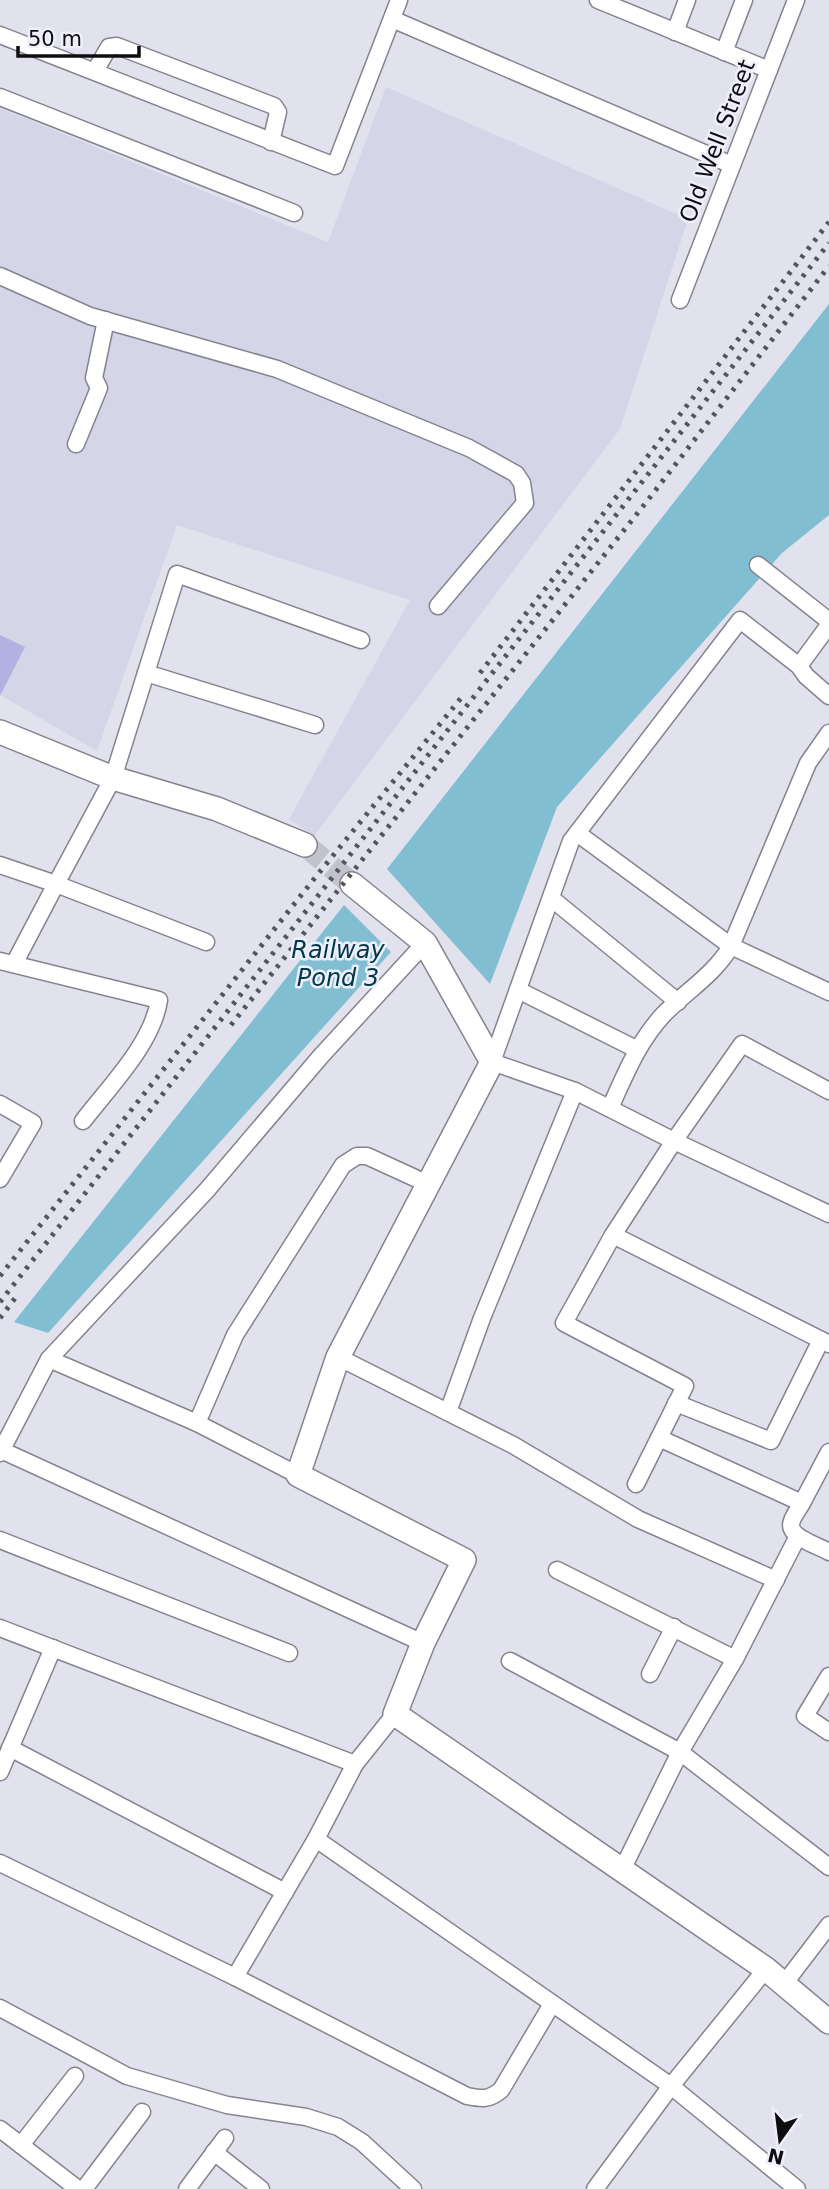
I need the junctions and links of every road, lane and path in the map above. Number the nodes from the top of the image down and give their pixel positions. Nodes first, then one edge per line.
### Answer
1 (399, 0) edge
2 (598, 0) edge
3 (687, 0) edge
4 (744, 0) edge
5 (796, 0) edge
6 (626, 5) edge
7 (392, 19) junction
8 (675, 32) junction
9 (0, 35) edge
10 (724, 52) junction
11 (769, 70) junction
12 (95, 71) junction
13 (0, 97) edge
14 (271, 142) junction
15 (732, 165) junction
16 (294, 213) dead end
17 (0, 276) edge
18 (680, 300) dead end
19 (106, 320) junction
20 (76, 444) dead end
21 (758, 565) dead end
22 (438, 606) dead end
23 (829, 623) edge
24 (361, 640) dead end
25 (799, 666) junction
26 (146, 673) junction
27 (829, 696) edge
28 (315, 725) dead end
29 (0, 732) edge
30 (829, 733) edge
31 (113, 778) junction
32 (577, 833) junction
33 (305, 845) tunnel mouth
34 (0, 865) edge
35 (55, 884) junction
36 (352, 884) tunnel mouth
37 (551, 898) junction
38 (206, 942) dead end
39 (425, 943) junction
40 (731, 946) junction
41 (7, 962) edge
42 (517, 990) junction
43 (829, 992) edge
44 (678, 1002) junction
45 (636, 1049) junction
46 (492, 1062) junction
47 (575, 1091) junction
48 (829, 1091) edge
49 (0, 1104) edge
50 (610, 1108) junction
51 (83, 1121) dead end
52 (674, 1141) junction
53 (0, 1179) edge
54 (428, 1184) junction
55 (829, 1213) edge
56 (613, 1235) junction
57 (825, 1342) edge
58 (338, 1357) junction
59 (49, 1359) junction
60 (676, 1403) junction
61 (448, 1412) junction
62 (197, 1423) junction
63 (659, 1438) junction
64 (1, 1451) edge
65 (829, 1452) edge
66 (298, 1475) junction
67 (636, 1484) dead end
68 (802, 1503) junction
69 (797, 1536) junction
70 (0, 1540) edge
71 (829, 1552) edge
72 (557, 1570) dead end
73 (776, 1580) junction
74 (674, 1627) junction
75 (0, 1628) edge
76 (423, 1643) junction
77 (53, 1648) junction
78 (289, 1653) dead end
79 (736, 1659) junction
80 (510, 1661) dead end
81 (650, 1674) dead end
82 (829, 1676) edge
83 (395, 1714) junction
84 (829, 1732) edge
85 (10, 1748) junction
86 (680, 1752) junction
87 (355, 1764) junction
88 (0, 1772) edge
89 (316, 1839) junction
90 (0, 1863) edge
91 (829, 1867) edge
92 (623, 1868) junction
93 (285, 1892) junction
94 (829, 1925) edge
95 (766, 1969) junction
96 (235, 1976) junction
97 (784, 1984) junction
98 (552, 2004) junction
99 (0, 2008) edge
100 (829, 2022) edge
101 (75, 2076) dead end
102 (671, 2086) junction
103 (142, 2112) dead end
104 (0, 2129) edge
105 (225, 2138) dead end
106 (21, 2145) junction
107 (214, 2152) junction
108 (78, 2189) edge
109 (85, 2189) edge
110 (187, 2189) edge
111 (261, 2189) edge
112 (413, 2189) edge
113 (595, 2189) edge
114 (797, 2189) edge

1 - 7 street
2 - 6 street
3 - 8 street
4 - 10 street
5 - 11 street, Old Well Street
6 - 8 street
7 - 14 street
7 - 15 street
8 - 10 street
9 - 12 street
10 - 11 street
11 - 15 street, Old Well Street
12 - 14 street
12 - 14 street
13 - 16 street
15 - 18 street, Old Well Street
17 - 19 street
19 - 20 street
19 - 22 street
21 - 23 street
23 - 25 street
24 - 26 street
25 - 27 street
25 - 32 street
26 - 28 street
26 - 31 street
29 - 31 street
30 - 40 street
31 - 33 street
31 - 35 street
32 - 37 street
32 - 40 street
34 - 35 street
35 - 38 street
35 - 41 street
36 - 39 street
37 - 42 street
37 - 44 street
39 - 46 street
39 - 59 street
40 - 43 street
40 - 44 street
41 - 51 street
42 - 45 street
42 - 46 street
44 - 45 street
45 - 50 street
46 - 47 street
46 - 54 street
47 - 50 street
47 - 61 street
48 - 52 street
49 - 53 street
50 - 52 street
52 - 55 street
52 - 56 street
54 - 58 street
54 - 62 street
56 - 57 street
56 - 60 street
57 - 60 street
58 - 61 street
58 - 66 street
59 - 62 street
59 - 64 street
60 - 63 street
61 - 73 street
62 - 66 street
63 - 67 street
63 - 68 street
64 - 76 street
65 - 68 street
66 - 76 street
68 - 69 street
69 - 71 street
69 - 73 street
70 - 78 street
72 - 74 street
73 - 79 street
74 - 79 street
74 - 81 street
75 - 77 street
76 - 83 street
77 - 85 street
77 - 87 street
79 - 86 street
80 - 86 street
82 - 84 street
83 - 87 street
83 - 92 street
85 - 88 street
85 - 93 street
86 - 91 street
86 - 92 street
87 - 89 street
89 - 93 street
89 - 98 street
90 - 96 street
92 - 95 street
93 - 96 street
94 - 97 street
95 - 97 street
95 - 102 street
96 - 98 street
97 - 100 street
98 - 102 street
99 - 112 street
101 - 106 street
102 - 113 street
102 - 114 street
103 - 109 street
104 - 106 street
105 - 107 street
106 - 108 street
107 - 110 street
107 - 111 street

